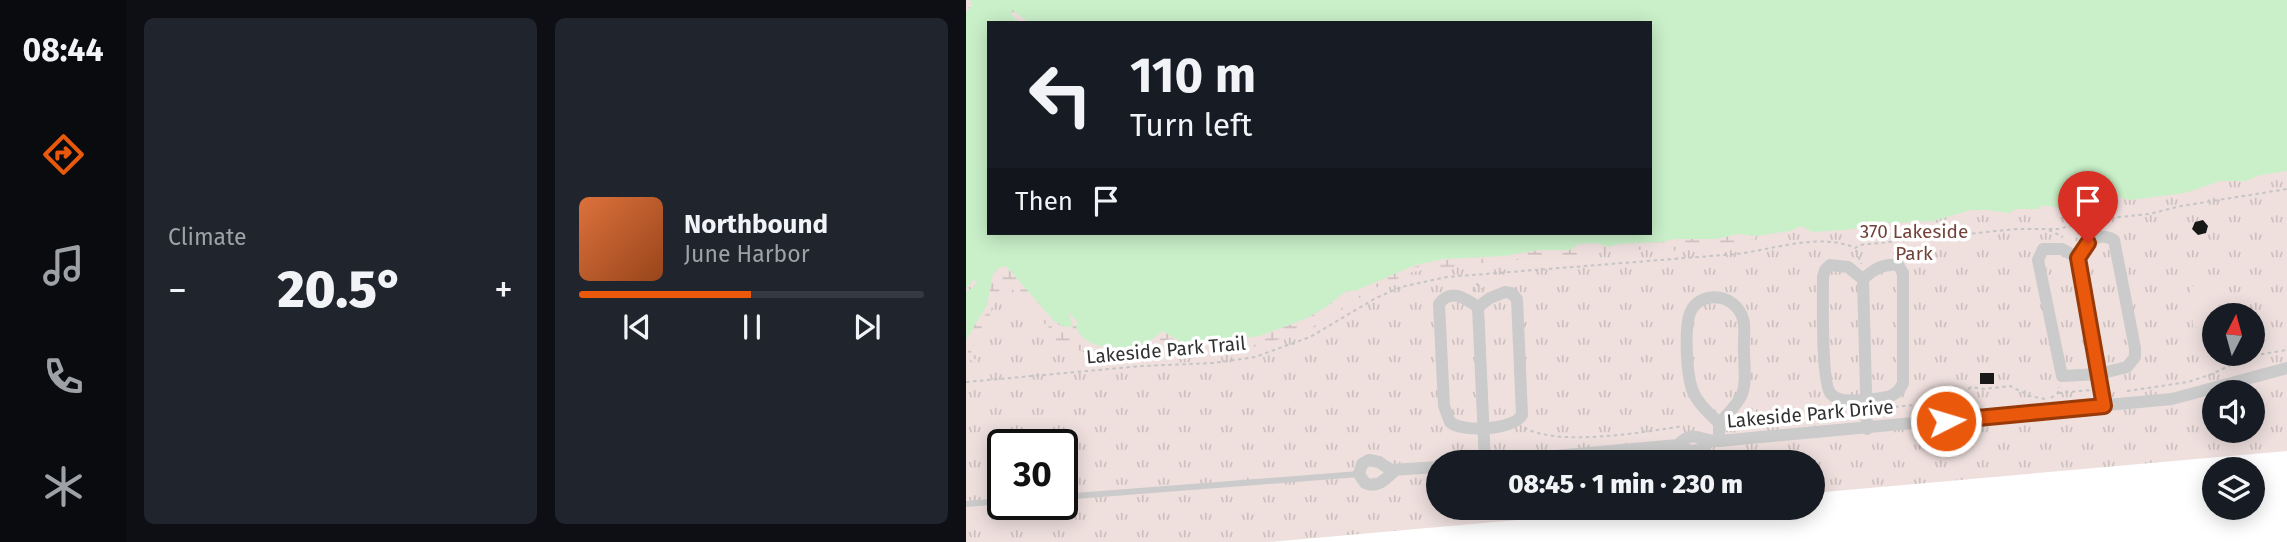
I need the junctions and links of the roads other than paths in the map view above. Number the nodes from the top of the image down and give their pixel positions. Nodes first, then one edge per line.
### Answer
1 (2078, 258) junction
2 (1863, 279) junction
3 (1473, 304) junction
4 (2287, 368) edge
5 (2099, 374) junction
6 (1865, 399) junction
7 (2103, 399) junction
8 (1719, 423) junction
9 (1484, 427) junction
10 (1867, 429) junction
11 (1714, 441) junction
12 (1486, 450) edge
13 (1622, 450) edge
14 (1426, 468) edge
15 (1396, 470) junction
16 (1359, 474) junction
17 (1078, 496) edge
18 (987, 502) edge
19 (966, 504) edge

1 - 5 street
1 - 5 street
1 - 5 street
2 - 6 street
2 - 6 street
2 - 6 street
3 - 9 street
3 - 9 street
3 - 9 street
4 - 7 street, Lakeside Park Drive
5 - 7 street
6 - 10 street
7 - 10 street, Lakeside Park Drive
8 - 8 street
8 - 11 street
9 - 12 street
10 - 11 street, Lakeside Park Drive
11 - 13 street, Lakeside Park Drive
14 - 15 street
15 - 16 street
15 - 16 street
16 - 17 lane
18 - 19 lane

